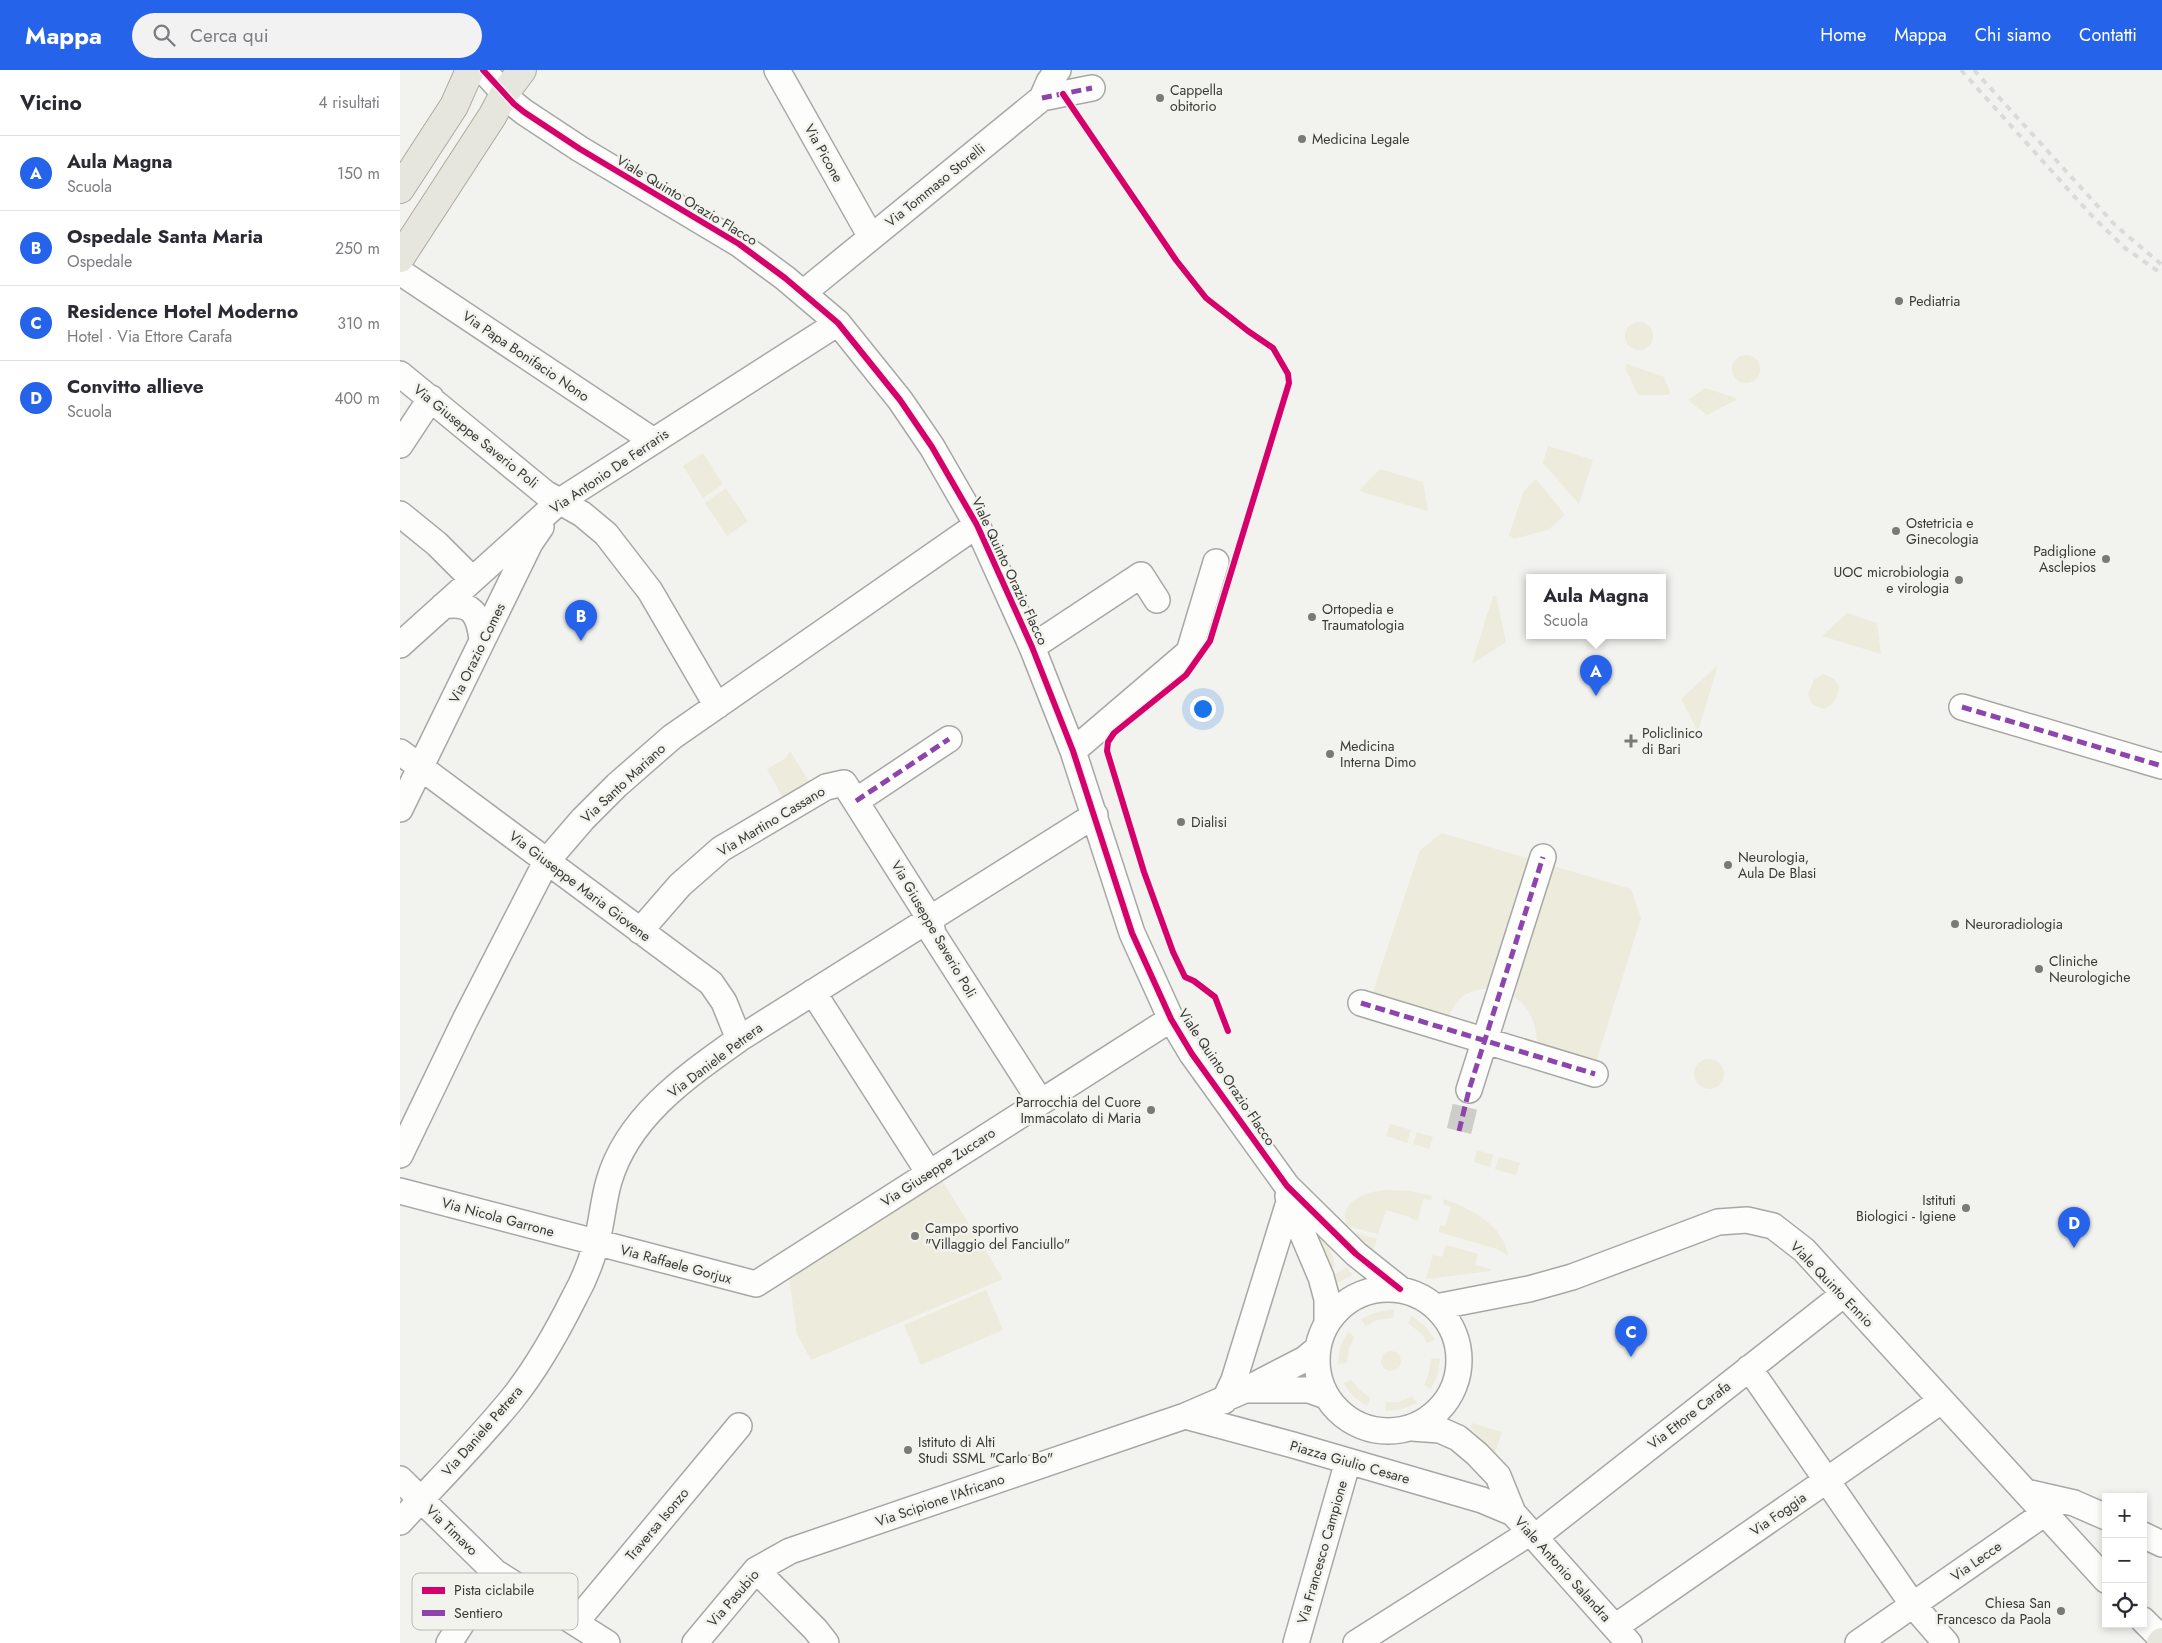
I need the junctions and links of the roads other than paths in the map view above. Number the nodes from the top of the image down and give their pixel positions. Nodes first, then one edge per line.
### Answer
1 (470, 70) edge
2 (483, 70) edge
3 (522, 70) edge
4 (776, 70) edge
5 (1058, 70) edge
6 (1092, 88) dead end
7 (504, 94) junction
8 (1042, 98) junction
9 (400, 188) edge
10 (871, 237) junction
11 (400, 258) edge
12 (400, 272) edge
13 (803, 293) junction
14 (838, 323) junction
15 (400, 374) edge
16 (431, 398) junction
17 (652, 440) junction
18 (400, 445) edge
19 (560, 501) junction
20 (400, 514) edge
21 (977, 525) junction
22 (1216, 562) dead end
23 (472, 579) junction
24 (1156, 600) dead end
25 (443, 606) junction
26 (482, 640) junction
27 (400, 645) edge
28 (1032, 647) junction
29 (716, 706) junction
30 (1962, 708) dead end
31 (949, 739) dead end
32 (1073, 751) junction
33 (400, 752) edge
34 (2162, 766) edge
35 (422, 768) junction
36 (850, 792) junction
37 (400, 809) edge
38 (1095, 815) junction
39 (1543, 857) dead end
40 (546, 862) junction
41 (930, 919) junction
42 (640, 931) junction
43 (813, 992) junction
44 (1361, 1003) dead end
45 (1171, 1019) junction
46 (739, 1039) junction
47 (1485, 1041) junction
48 (1595, 1074) dead end
49 (1470, 1090) tunnel mouth
50 (1040, 1101) junction
51 (400, 1155) edge
52 (929, 1172) junction
53 (400, 1191) edge
54 (1288, 1194) junction
55 (596, 1243) junction
56 (756, 1284) joint
57 (1400, 1289) junction
58 (1844, 1294) junction
59 (1436, 1306) junction
60 (1327, 1322) junction
61 (1318, 1348) junction
62 (1750, 1368) junction
63 (1235, 1395) junction
64 (1329, 1401) junction
65 (1941, 1401) junction
66 (1185, 1416) junction
67 (739, 1426) dead end
68 (1412, 1428) junction
69 (1382, 1431) junction
70 (1346, 1460) junction
71 (400, 1479) edge
72 (1827, 1480) junction
73 (2026, 1492) junction
74 (421, 1500) junction
75 (1513, 1513) junction
76 (2045, 1513) junction
77 (2102, 1515) edge
78 (400, 1522) edge
79 (1533, 1534) junction
80 (2147, 1537) edge
81 (2162, 1544) edge
82 (765, 1564) junction
83 (495, 1572) edge
84 (2102, 1576) edge
85 (1913, 1605) junction
86 (578, 1619) edge
87 (2147, 1624) edge
88 (578, 1625) edge
89 (457, 1630) edge
90 (1622, 1635) edge
91 (815, 1638) edge
92 (2162, 1641) edge
93 (449, 1643) edge
94 (607, 1643) edge
95 (694, 1643) edge
96 (1296, 1643) edge
97 (1356, 1643) edge
98 (1858, 1643) edge
99 (1946, 1643) edge

1 - 9 main road
2 - 7 street, Viale Quinto Orazio Flacco
3 - 7 main road
4 - 10 street, Via Picone
5 - 8 street, Via Tommaso Storelli
6 - 8 street
7 - 11 main road
7 - 13 street, Viale Quinto Orazio Flacco
8 - 10 street, Via Tommaso Storelli
10 - 13 street, Via Tommaso Storelli
12 - 17 street, Via Papa Bonifacio Nono
13 - 14 street, Viale Quinto Orazio Flacco
14 - 17 street, Via Antonio De Ferraris
14 - 21 street, Viale Quinto Orazio Flacco
15 - 16 street, Via Giuseppe Saverio Poli
16 - 18 street
16 - 19 street, Via Giuseppe Saverio Poli
17 - 19 street, Via Antonio De Ferraris
19 - 23 street, Via Antonio De Ferraris
19 - 26 street, Via Orazio Comes
19 - 29 street, Via Giuseppe Saverio Poli
20 - 23 street
21 - 28 street, Viale Quinto Orazio Flacco
21 - 29 street, Via Santo Mariano
22 - 32 street
23 - 25 street, Via Antonio De Ferraris
24 - 28 street
25 - 26 street
25 - 27 street, Via Antonio De Ferraris
26 - 35 street, Via Orazio Comes
28 - 32 street, Viale Quinto Orazio Flacco
29 - 40 street, Via Santo Mariano
30 - 34 street
31 - 36 street, Via Martino Cassano
32 - 38 street, Viale Quinto Orazio Flacco
33 - 35 street, Via Giuseppe Maria Giovene
35 - 37 street, Via Orazio Comes
35 - 40 street, Via Giuseppe Maria Giovene
36 - 41 street, Via Giuseppe Saverio Poli
36 - 42 street, Via Martino Cassano
38 - 41 street, Via Daniele Petrera
38 - 45 street, Viale Quinto Orazio Flacco
39 - 47 street
40 - 42 street, Via Giuseppe Maria Giovene
40 - 51 street, Via Santo Mariano
41 - 43 street, Via Daniele Petrera
41 - 50 street, Via Giuseppe Saverio Poli
42 - 46 street, Via Giuseppe Maria Giovene
43 - 46 street, Via Daniele Petrera
43 - 52 street
44 - 47 street
45 - 50 street, Via Giuseppe Zuccaro
45 - 54 street, Viale Quinto Orazio Flacco
46 - 55 street, Via Daniele Petrera
47 - 48 street
47 - 49 street
50 - 52 street, Via Giuseppe Zuccaro
52 - 56 street, Via Giuseppe Zuccaro
53 - 55 street, Via Nicola Garrone
54 - 57 street
54 - 60 street
54 - 63 street
55 - 56 street, Via Raffaele Gorjux
55 - 74 street, Via Daniele Petrera
57 - 59 street
57 - 60 street
58 - 59 street, Viale Quinto Ennio
58 - 62 street, Via Ettore Carafa
58 - 65 street, Viale Quinto Ennio
59 - 68 street
60 - 61 street
61 - 63 street, Via Scipione l'Africano
61 - 64 street
62 - 72 street
62 - 79 street, Via Ettore Carafa
63 - 64 street, Via Scipione l'Africano
63 - 66 street, Via Scipione l'Africano
64 - 69 street
64 - 70 street
65 - 72 street, Via Foggia
65 - 73 street, Viale Quinto Ennio
66 - 70 street, Piazza Giulio Cesare
66 - 82 street, Via Scipione l'Africano
67 - 86 street, Traversa Isonzo
68 - 69 street
68 - 75 street, Viale Antonio Salandra
69 - 70 street
70 - 75 street, Piazza Giulio Cesare
70 - 96 street, Via Francesco Campione
71 - 74 street, Via Timavo
72 - 85 street
72 - 90 street, Via Foggia
73 - 76 street, Viale Quinto Ennio
73 - 77 street
74 - 78 street, Via Daniele Petrera
74 - 83 street, Via Timavo
75 - 79 street, Viale Antonio Salandra
76 - 84 street, Viale Quinto Ennio
76 - 85 street, Via Lecce
79 - 90 street, Viale Antonio Salandra
79 - 97 street, Via Ettore Carafa
80 - 81 street
82 - 91 street
82 - 95 street, Via Pasubio
85 - 98 street, Via Lecce
85 - 99 street
87 - 92 street
88 - 94 street, Via Timavo
89 - 93 street

